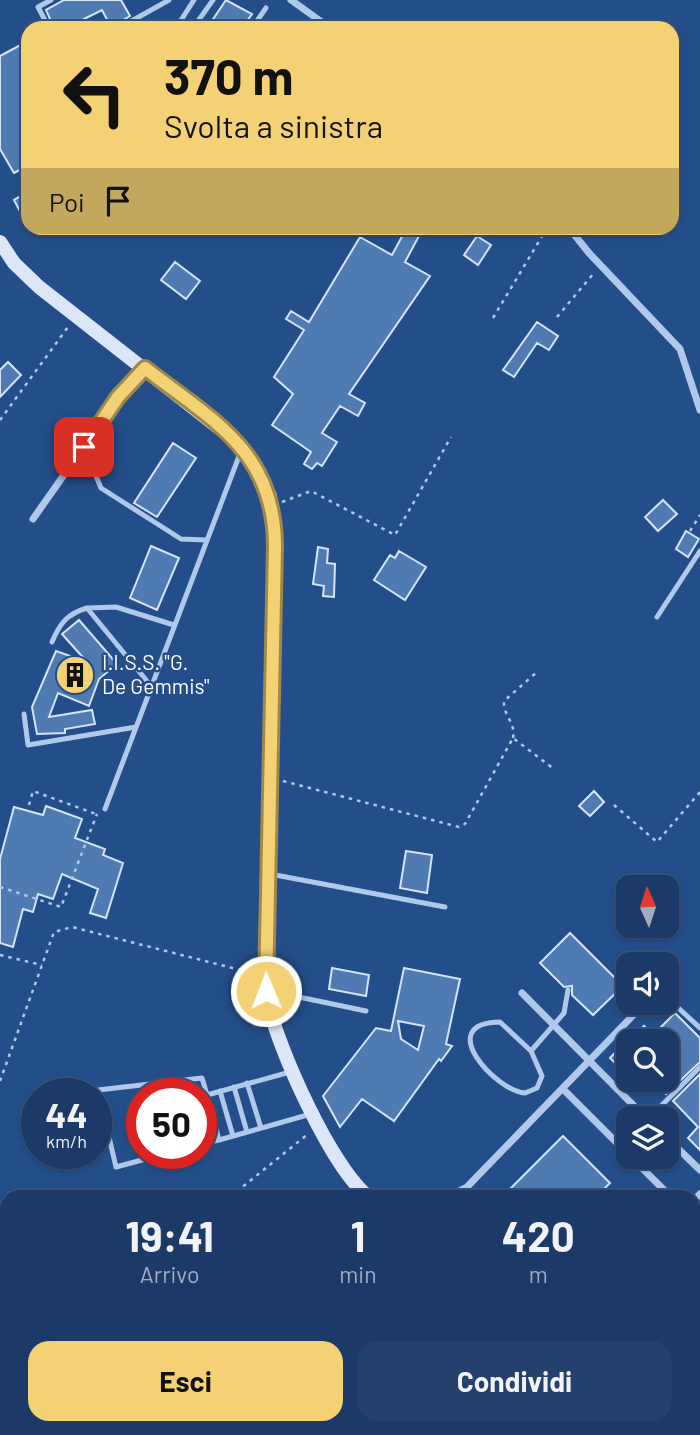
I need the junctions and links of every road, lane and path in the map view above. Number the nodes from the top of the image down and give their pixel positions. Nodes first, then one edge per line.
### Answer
1 (51, 0) edge
2 (169, 0) edge
3 (194, 0) edge
4 (213, 0) edge
5 (291, 0) edge
6 (266, 8) dead end
7 (45, 21) edge
8 (132, 21) edge
9 (180, 21) edge
10 (198, 21) edge
11 (257, 21) edge
12 (320, 21) edge
13 (543, 235) edge
14 (575, 235) edge
15 (0, 242) edge
16 (601, 265) junction
17 (76, 315) junction
18 (557, 317) dead end
19 (493, 318) dead end
20 (145, 368) junction
21 (697, 391) edge
22 (700, 410) edge
23 (0, 420) edge
24 (451, 437) dead end
25 (84, 447) junction
26 (243, 449) junction
27 (272, 506) junction
28 (700, 515) edge
29 (33, 519) dead end
30 (691, 531) dead end
31 (206, 540) junction
32 (700, 551) edge
33 (87, 608) junction
34 (657, 617) dead end
35 (174, 625) junction
36 (52, 642) dead end
37 (537, 672) dead end
38 (151, 686) junction
39 (24, 714) dead end
40 (135, 727) junction
41 (513, 738) junction
42 (554, 769) dead end
43 (270, 778) junction
44 (700, 792) edge
45 (29, 805) dead end
46 (614, 805) dead end
47 (105, 809) joint
48 (97, 814) junction
49 (267, 874) junction
50 (0, 887) edge
51 (445, 907) dead end
52 (0, 955) edge
53 (42, 965) junction
54 (266, 983) junction
55 (568, 990) dead end
56 (522, 993) dead end
57 (679, 1009) edge
58 (366, 1011) dead end
59 (634, 1015) edge
60 (554, 1024) junction
61 (700, 1028) edge
62 (531, 1051) junction
63 (590, 1061) junction
64 (700, 1067) edge
65 (293, 1071) junction
66 (0, 1081) edge
67 (247, 1083) junction
68 (126, 1087) edge
69 (234, 1087) junction
70 (563, 1089) junction
71 (220, 1091) junction
72 (217, 1092) edge
73 (636, 1106) edge
74 (660, 1106) edge
75 (316, 1119) junction
76 (261, 1128) junction
77 (217, 1132) edge
78 (247, 1132) junction
79 (233, 1136) junction
80 (219, 1140) joint
81 (616, 1143) edge
82 (679, 1150) edge
83 (126, 1164) edge
84 (642, 1169) edge
85 (700, 1170) edge
86 (466, 1188) joint
87 (238, 1190) edge
88 (363, 1190) edge
89 (462, 1190) edge
90 (664, 1190) edge

1 - 7 lane
2 - 8 lane
3 - 9 lane
4 - 10 lane
5 - 12 street
6 - 11 lane
13 - 19 path
14 - 16 street
15 - 17 main road
16 - 18 path
16 - 21 street
17 - 20 main road
17 - 23 path
20 - 25 street
20 - 26 main road
21 - 22 street
24 - 27 path
25 - 29 street
25 - 31 lane
26 - 27 main road
26 - 31 lane
27 - 43 main road
28 - 30 path
31 - 35 lane
32 - 34 lane
33 - 35 lane
33 - 36 lane
33 - 38 lane
35 - 38 lane
37 - 41 path
38 - 40 lane
39 - 40 lane
40 - 47 lane
41 - 42 path
41 - 43 path
43 - 49 main road
44 - 46 path
45 - 48 path
47 - 48 path
48 - 50 path
49 - 51 lane
49 - 54 main road
52 - 53 path
53 - 54 path
53 - 66 path
54 - 58 lane
54 - 65 main road
55 - 60 lane
56 - 60 street
57 - 61 lane
59 - 63 street
60 - 62 lane
60 - 63 street
62 - 62 lane
63 - 70 street
63 - 73 street
64 - 74 lane
65 - 67 lane
65 - 75 main road
67 - 69 lane
67 - 76 lane
68 - 83 lane
69 - 71 lane
69 - 78 lane
70 - 81 street
70 - 86 street
71 - 72 lane
71 - 79 lane
75 - 76 lane
75 - 87 path
75 - 88 main road
76 - 78 lane
77 - 80 lane
78 - 79 lane
79 - 80 lane
82 - 85 street
84 - 90 street
86 - 89 street

